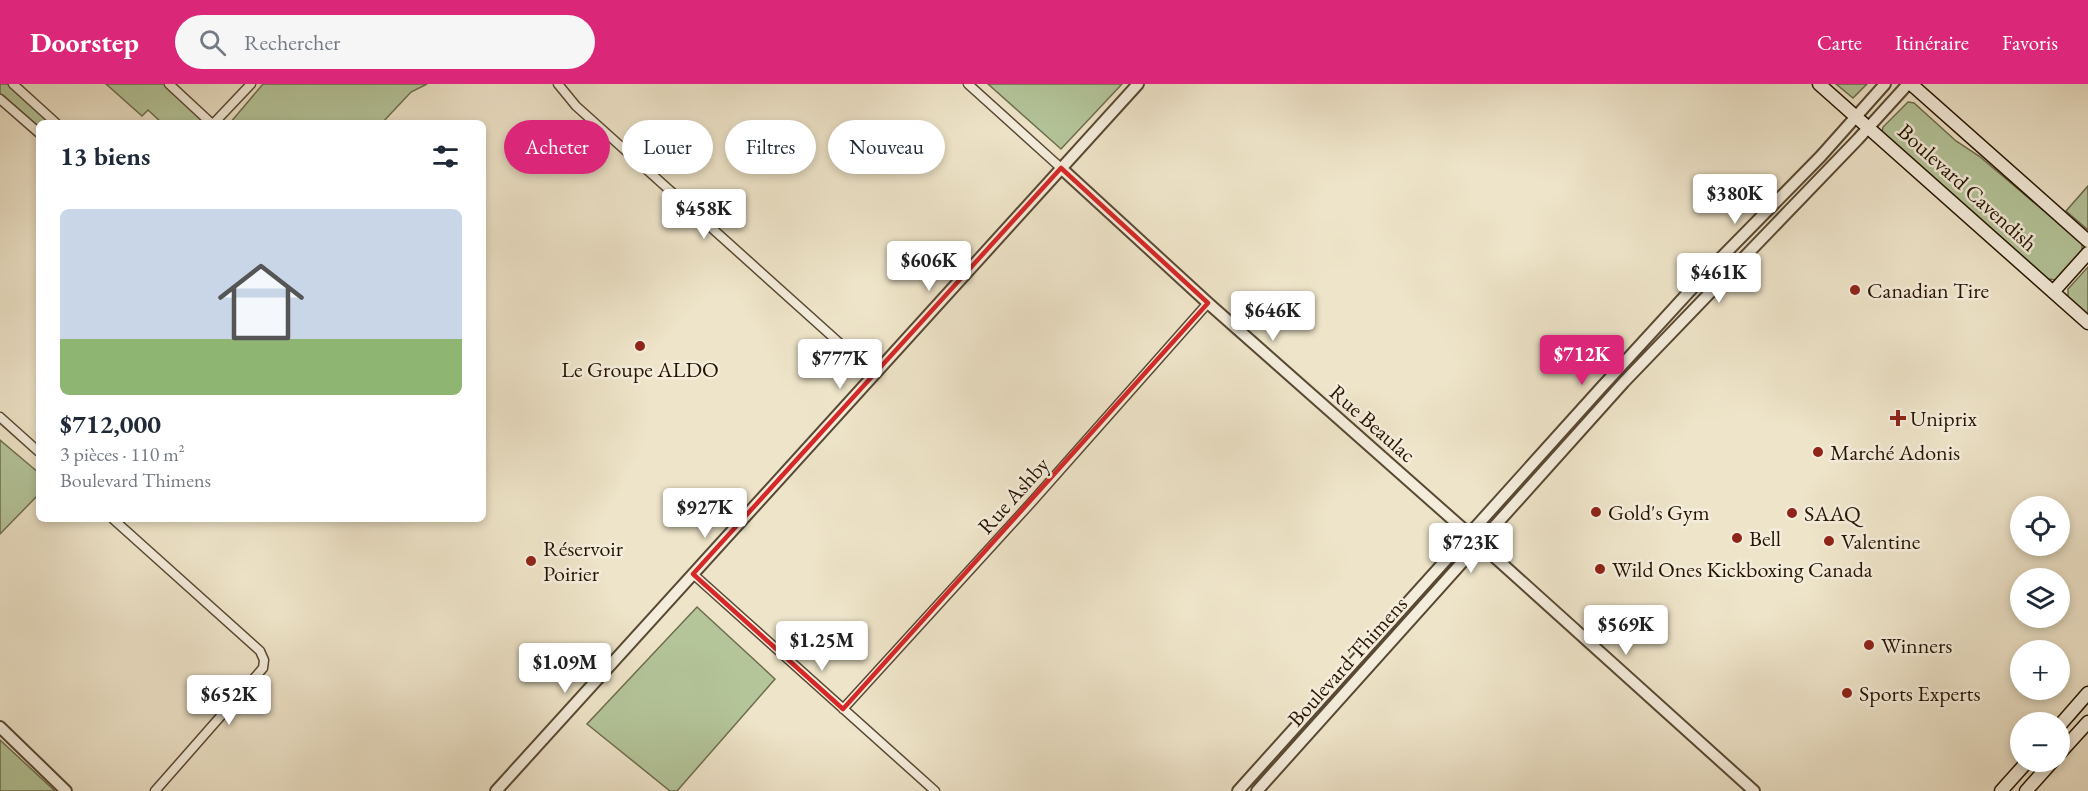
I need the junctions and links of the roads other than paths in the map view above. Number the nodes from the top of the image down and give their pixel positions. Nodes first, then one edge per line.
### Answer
1 (13, 84) edge
2 (169, 84) edge
3 (251, 84) edge
4 (558, 84) edge
5 (968, 84) edge
6 (1138, 84) edge
7 (1819, 84) edge
8 (1885, 84) edge
9 (1910, 84) edge
10 (0, 99) edge
11 (1856, 117) junction
12 (53, 120) edge
13 (210, 120) edge
14 (216, 120) edge
15 (1869, 128) junction
16 (36, 130) edge
17 (1061, 168) junction
18 (2088, 241) edge
19 (2088, 253) edge
20 (2054, 292) junction
21 (1208, 303) junction
22 (2088, 323) edge
23 (874, 374) junction
24 (0, 417) edge
25 (36, 449) edge
26 (116, 522) edge
27 (1469, 534) junction
28 (1479, 543) junction
29 (693, 574) junction
30 (2088, 693) edge
31 (843, 709) junction
32 (2070, 714) edge
33 (2088, 722) edge
34 (0, 727) edge
35 (2070, 742) edge
36 (2018, 772) edge
37 (2043, 772) edge
38 (66, 791) edge
39 (154, 791) edge
40 (496, 791) edge
41 (935, 791) edge
42 (1238, 791) edge
43 (1257, 791) edge
44 (1754, 791) edge
45 (2001, 791) edge
46 (2026, 791) edge

1 - 12 street
2 - 13 street
3 - 14 street
4 - 23 street
5 - 17 street, Rue Beaulac
6 - 17 street
7 - 11 main road, Boulevard Cavendish
8 - 11 street, Boulevard Thimens
9 - 15 street, Boulevard Thimens
9 - 18 main road, Boulevard Cavendish
10 - 16 street
11 - 15 main road, Boulevard Cavendish
11 - 27 street, Boulevard Thimens
15 - 20 main road, Boulevard Cavendish
15 - 28 street, Boulevard Thimens
17 - 21 street, Rue Beaulac
17 - 23 street
19 - 20 main road
20 - 22 main road, Boulevard Cavendish
21 - 27 street, Rue Beaulac
21 - 31 street, Rue Ashby
23 - 29 street
24 - 25 street
26 - 39 street
27 - 28 street, Rue Beaulac
27 - 42 street, Boulevard Thimens
28 - 43 street, Boulevard Thimens
28 - 44 street, Rue Beaulac
29 - 31 street
29 - 40 street
30 - 32 main road
31 - 41 street
33 - 35 main road
34 - 38 street
36 - 45 main road
37 - 46 main road

